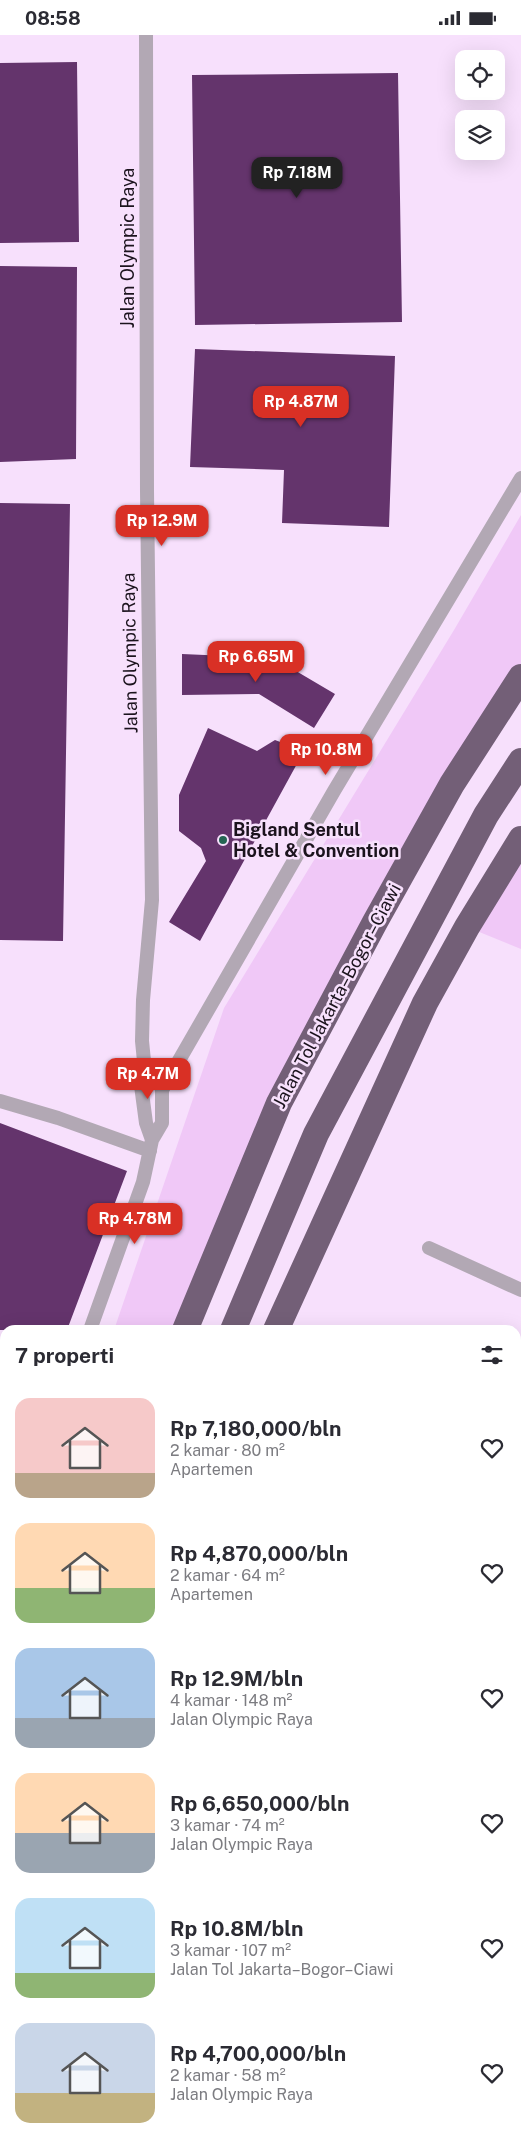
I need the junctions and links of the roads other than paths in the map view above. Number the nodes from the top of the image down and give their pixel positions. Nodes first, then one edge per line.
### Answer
1 (146, 35) edge
2 (521, 478) edge
3 (521, 677) edge
4 (521, 761) edge
5 (521, 839) edge
6 (144, 1061) junction
7 (162, 1090) junction
8 (0, 1101) edge
9 (151, 1146) junction
10 (429, 1248) dead end
11 (521, 1290) edge
12 (92, 1325) edge
13 (187, 1325) edge
14 (235, 1325) edge
15 (278, 1325) edge

1 - 6 street, Jalan Olympic Raya
2 - 7 street
3 - 13 highway, Jalan Tol Jakarta–Bogor–Ciawi
4 - 14 highway
5 - 15 highway
6 - 7 street, Jalan Olympic Raya
6 - 9 street, Jalan Olympic Raya
7 - 9 street, Jalan Olympic Raya
8 - 9 street
9 - 12 street, Jalan Olympic Raya
10 - 11 street

